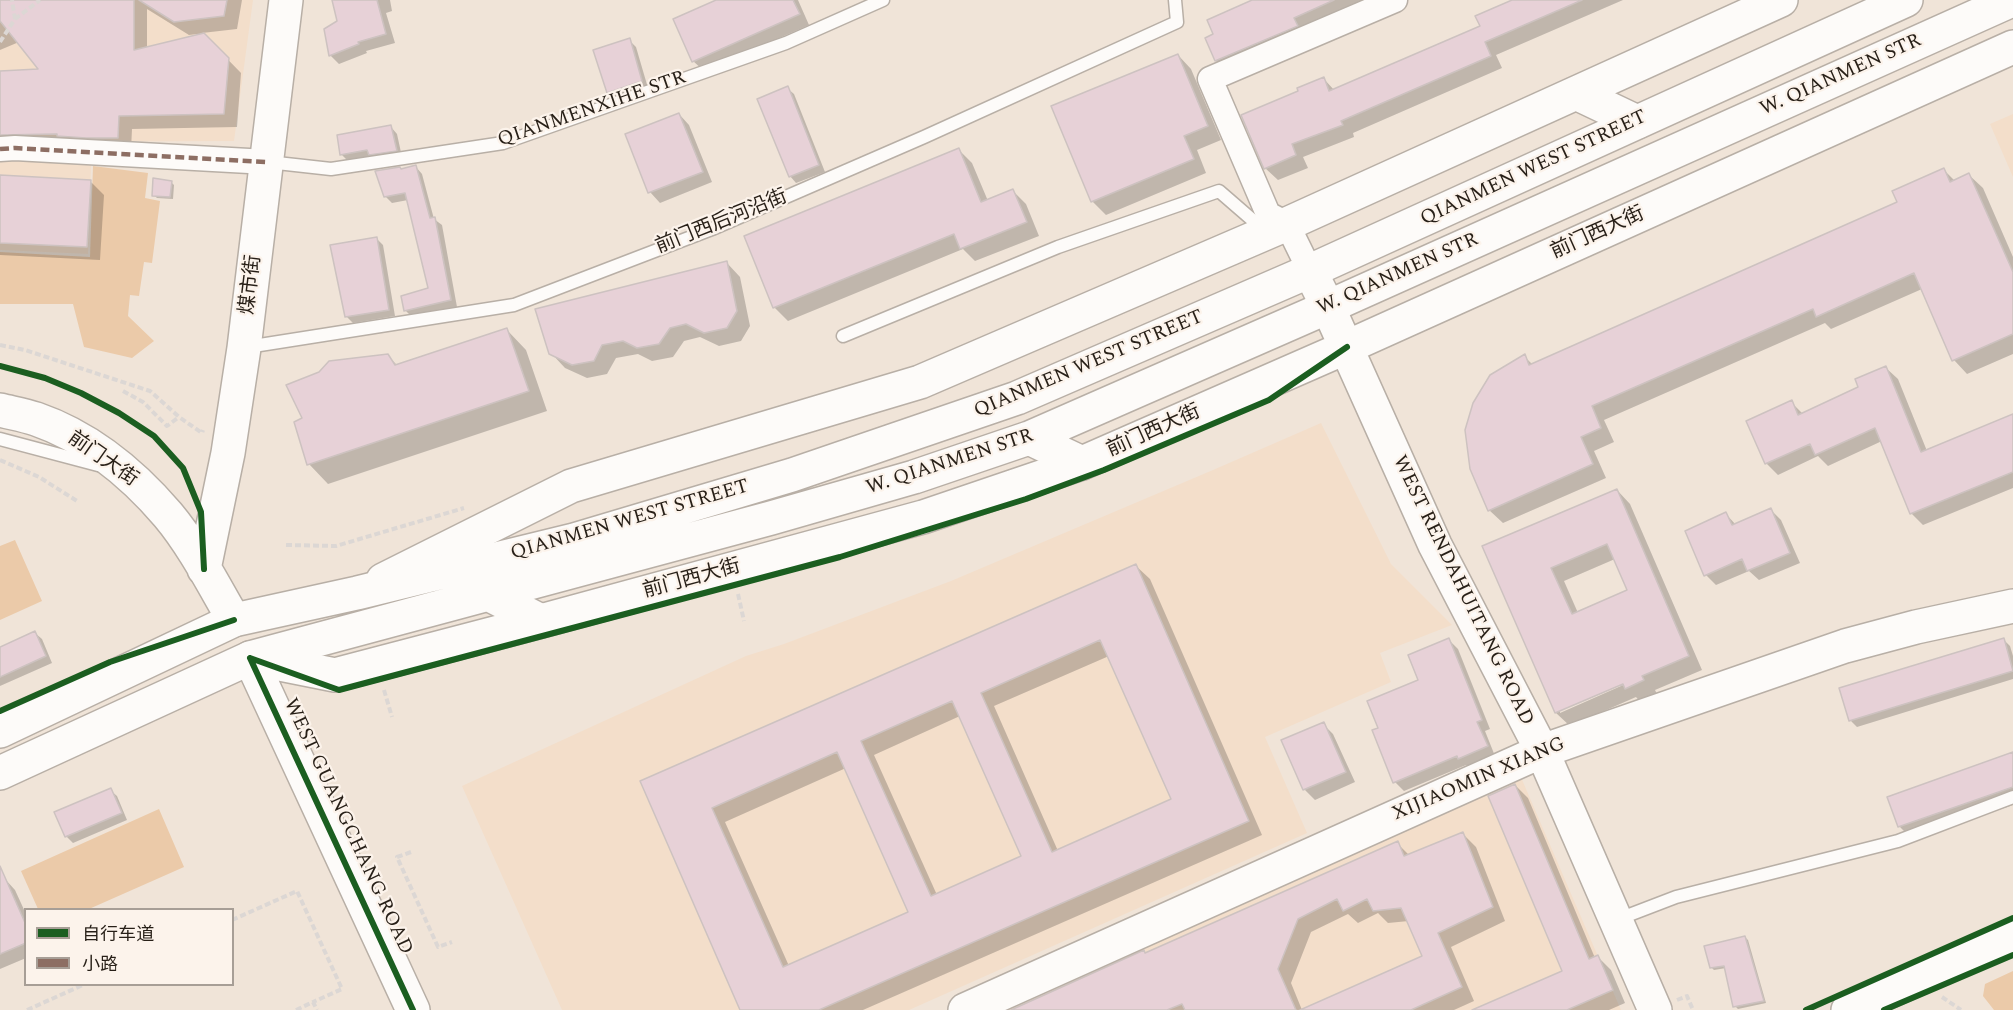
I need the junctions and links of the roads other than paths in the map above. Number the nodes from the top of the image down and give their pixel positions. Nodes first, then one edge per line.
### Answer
1 (286, 0) edge
2 (884, 0) edge
3 (1175, 0) edge
4 (1395, 0) edge
5 (1781, 0) edge
6 (1906, 0) edge
7 (2012, 0) edge
8 (2013, 47) edge
9 (1576, 93) junction
10 (1637, 122) junction
11 (0, 149) edge
12 (267, 162) junction
13 (1277, 229) junction
14 (1310, 271) junction
15 (1328, 306) junction
16 (843, 336) dead end
17 (1347, 347) junction
18 (244, 348) junction
19 (0, 410) edge
20 (1029, 438) junction
21 (0, 439) edge
22 (1082, 463) junction
23 (128, 473) junction
24 (204, 568) junction
25 (357, 593) junction
26 (488, 594) junction
27 (2013, 606) edge
28 (234, 620) junction
29 (541, 621) junction
30 (250, 658) junction
31 (0, 731) edge
32 (1542, 751) junction
33 (0, 773) edge
34 (2013, 797) edge
35 (1616, 920) junction
36 (2013, 936) edge
37 (413, 1010) edge
38 (965, 1010) edge
39 (1655, 1010) edge
40 (1848, 1010) edge

1 - 12 main road, 煤市街
2 - 12 lane, QIANMENXIHE STR
3 - 18 lane, 前门西后河沿街
4 - 13 street
5 - 9 main road
6 - 10 main road, QIANMEN WEST STREET
7 - 15 main road, W. QIANMEN STR
8 - 17 main road, 前门西大街
9 - 10 main road
9 - 13 main road
10 - 14 main road, QIANMEN WEST STREET
11 - 12 street, QIANMENXIHE STR
12 - 18 main road, 煤市街
13 - 14 street
13 - 16 lane
13 - 25 main road
14 - 15 main road, WEST RENDAHUITANG ROAD
14 - 25 main road, QIANMEN WEST STREET
15 - 17 main road, WEST RENDAHUITANG ROAD
15 - 20 main road, W. QIANMEN STR
17 - 22 main road, 前门西大街
17 - 32 main road, WEST RENDAHUITANG ROAD
18 - 24 main road, 煤市街
19 - 23 main road, 前门大街
20 - 22 main road
20 - 26 main road, QIANMEN WEST STREET
21 - 23 lane
22 - 29 main road, 前门西大街
23 - 24 main road, 前门大街
24 - 28 main road, 前门大街
25 - 28 main road, QIANMEN WEST STREET
26 - 29 main road
26 - 30 main road, QIANMEN WEST STREET
27 - 32 main road, XIJIAOMIN XIANG
28 - 30 main road, WEST GUANGCHANG ROAD
28 - 31 main road, QIANMEN WEST STREET
29 - 30 main road, 前门西大街
30 - 33 main road, QIANMEN WEST STREET
30 - 37 main road, WEST GUANGCHANG ROAD
32 - 35 main road, WEST RENDAHUITANG ROAD
32 - 38 main road, XIJIAOMIN XIANG
34 - 35 lane
35 - 39 main road, WEST RENDAHUITANG ROAD
36 - 40 main road

